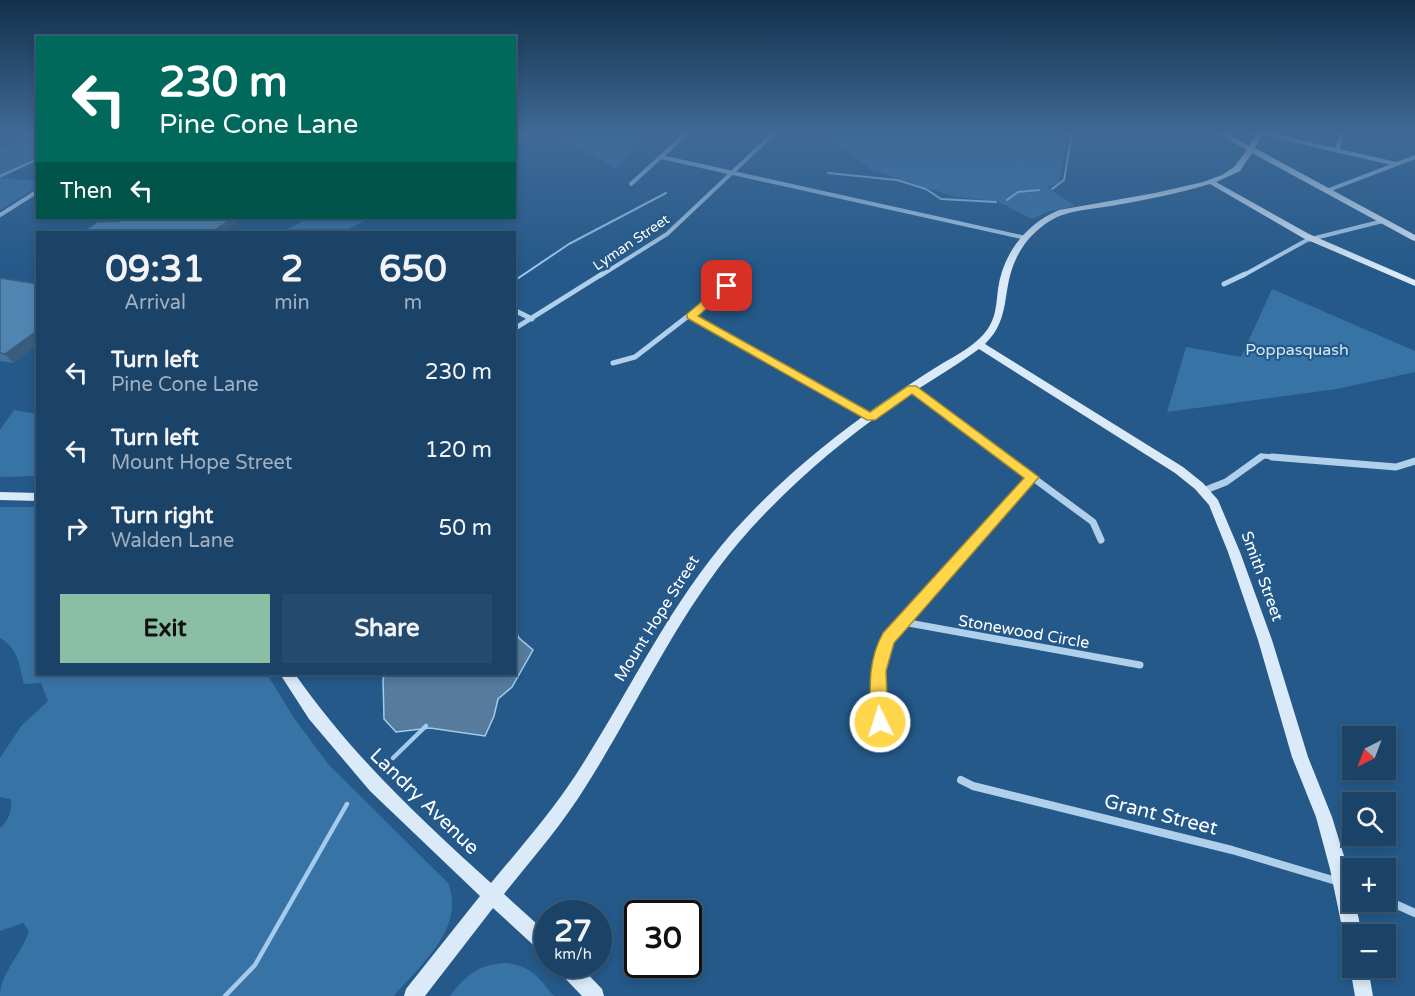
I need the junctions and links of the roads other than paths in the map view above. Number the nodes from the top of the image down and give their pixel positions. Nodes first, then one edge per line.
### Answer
1 (636, 179) edge
2 (726, 179) edge
3 (768, 179) edge
4 (1216, 179) edge
5 (1305, 179) edge
6 (1357, 179) edge
7 (1209, 182) junction
8 (631, 184) dead end
9 (1326, 191) junction
10 (36, 192) edge
11 (0, 215) edge
12 (1383, 221) junction
13 (1026, 237) junction
14 (1415, 238) edge
15 (1314, 239) junction
16 (1415, 283) edge
17 (1224, 284) dead end
18 (727, 286) dead end
19 (516, 311) edge
20 (690, 316) junction
21 (532, 319) junction
22 (516, 328) edge
23 (979, 344) junction
24 (614, 363) dead end
25 (912, 388) junction
26 (871, 417) junction
27 (1415, 461) edge
28 (1032, 477) junction
29 (1203, 490) junction
30 (0, 496) edge
31 (36, 497) edge
32 (1101, 540) dead end
33 (903, 622) junction
34 (1140, 665) dead end
35 (288, 675) edge
36 (888, 739) dead end
37 (960, 780) dead end
38 (1342, 869) edge
39 (1342, 882) edge
40 (492, 895) junction
41 (1396, 904) edge
42 (1415, 913) edge
43 (534, 934) edge
44 (578, 978) edge
45 (1361, 978) edge
46 (413, 996) edge
47 (595, 996) edge
48 (1364, 996) edge

1 - 8 street
2 - 21 street, Lyman Street
3 - 13 street
4 - 7 street, Mount Hope Street
5 - 9 street
6 - 9 street
7 - 13 street, Mount Hope Street
7 - 15 street
9 - 12 street
10 - 11 street
12 - 14 street
12 - 15 street
13 - 23 street, Mount Hope Street
15 - 16 street
15 - 17 street
18 - 20 street
19 - 21 street
20 - 24 street
20 - 26 street
21 - 22 street, Lyman Street
23 - 25 street, Mount Hope Street
23 - 29 street, Smith Street
25 - 26 street, Mount Hope Street
25 - 28 street
26 - 40 street, Mount Hope Street
27 - 29 street
28 - 32 street
28 - 33 street
29 - 38 street, Smith Street
30 - 31 street
33 - 34 street, Stonewood Circle
33 - 36 street
35 - 40 street, Landry Avenue
37 - 39 street, Grant Street
40 - 43 street, Landry Avenue
40 - 46 street, Mount Hope Street
41 - 42 street
44 - 47 street
45 - 48 street

